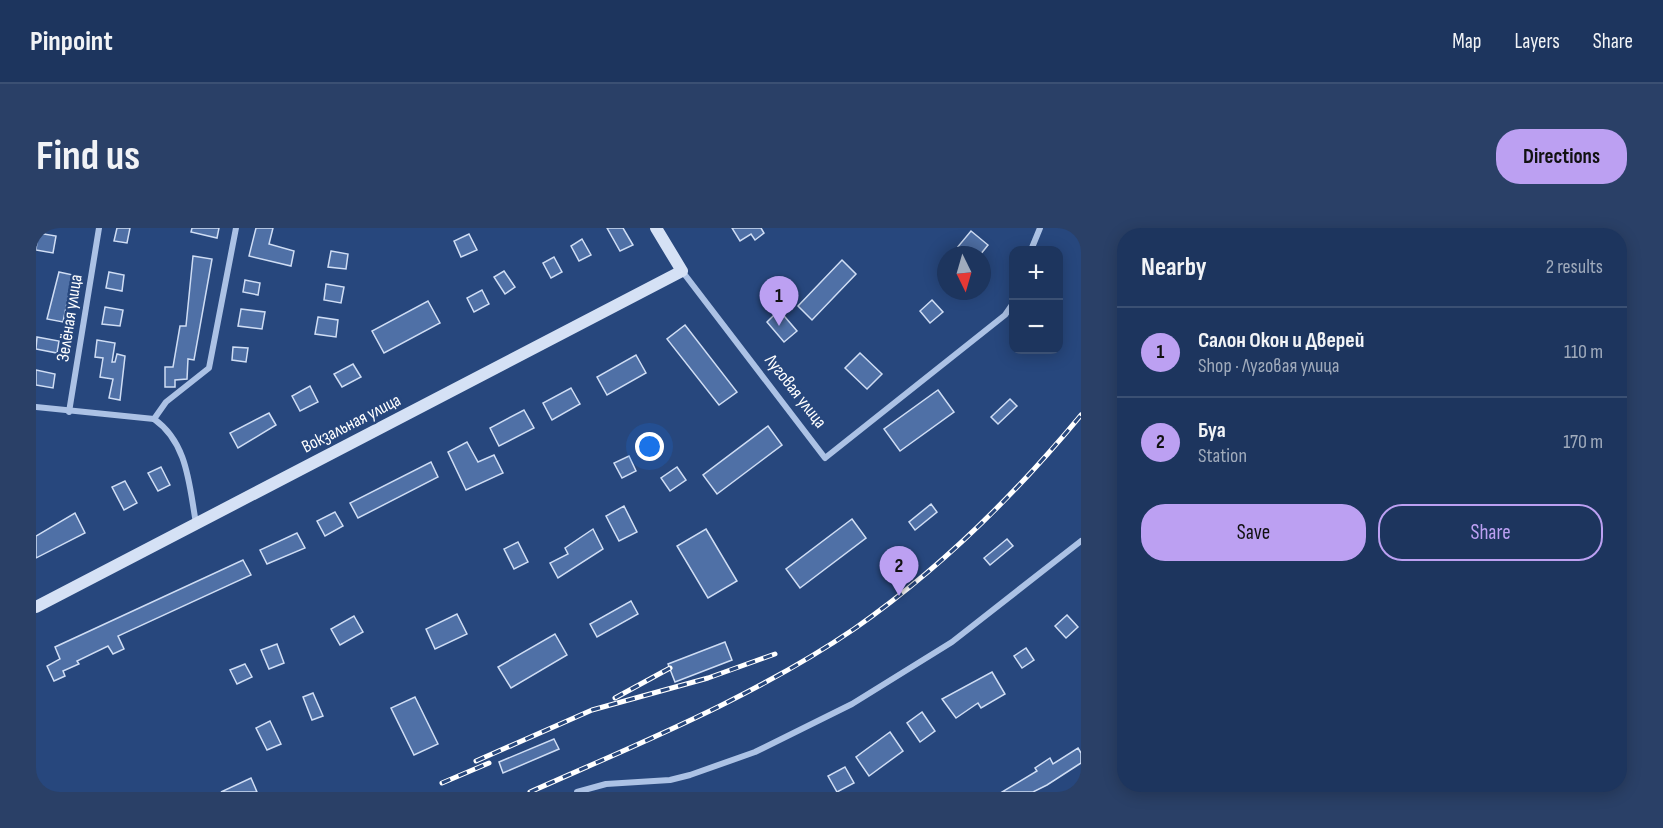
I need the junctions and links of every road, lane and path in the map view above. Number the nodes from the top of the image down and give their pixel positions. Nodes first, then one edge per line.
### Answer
1 (99, 228) edge
2 (236, 228) edge
3 (656, 228) edge
4 (1040, 228) edge
5 (1033, 246) edge
6 (682, 271) junction
7 (1009, 309) edge
8 (36, 407) edge
9 (69, 412) junction
10 (154, 419) junction
11 (196, 524) junction
12 (1081, 541) edge
13 (36, 607) edge
14 (1081, 788) edge
15 (577, 792) edge
16 (1075, 792) edge

1 - 9 street, Зелёная улица
2 - 10 street
3 - 6 street, Луговая улица
4 - 5 street
6 - 7 street, Луговая улица
6 - 11 street, Вокзальная улица
8 - 9 street
9 - 10 street
10 - 11 street
11 - 13 street, Вокзальная улица
12 - 15 street
14 - 16 street

